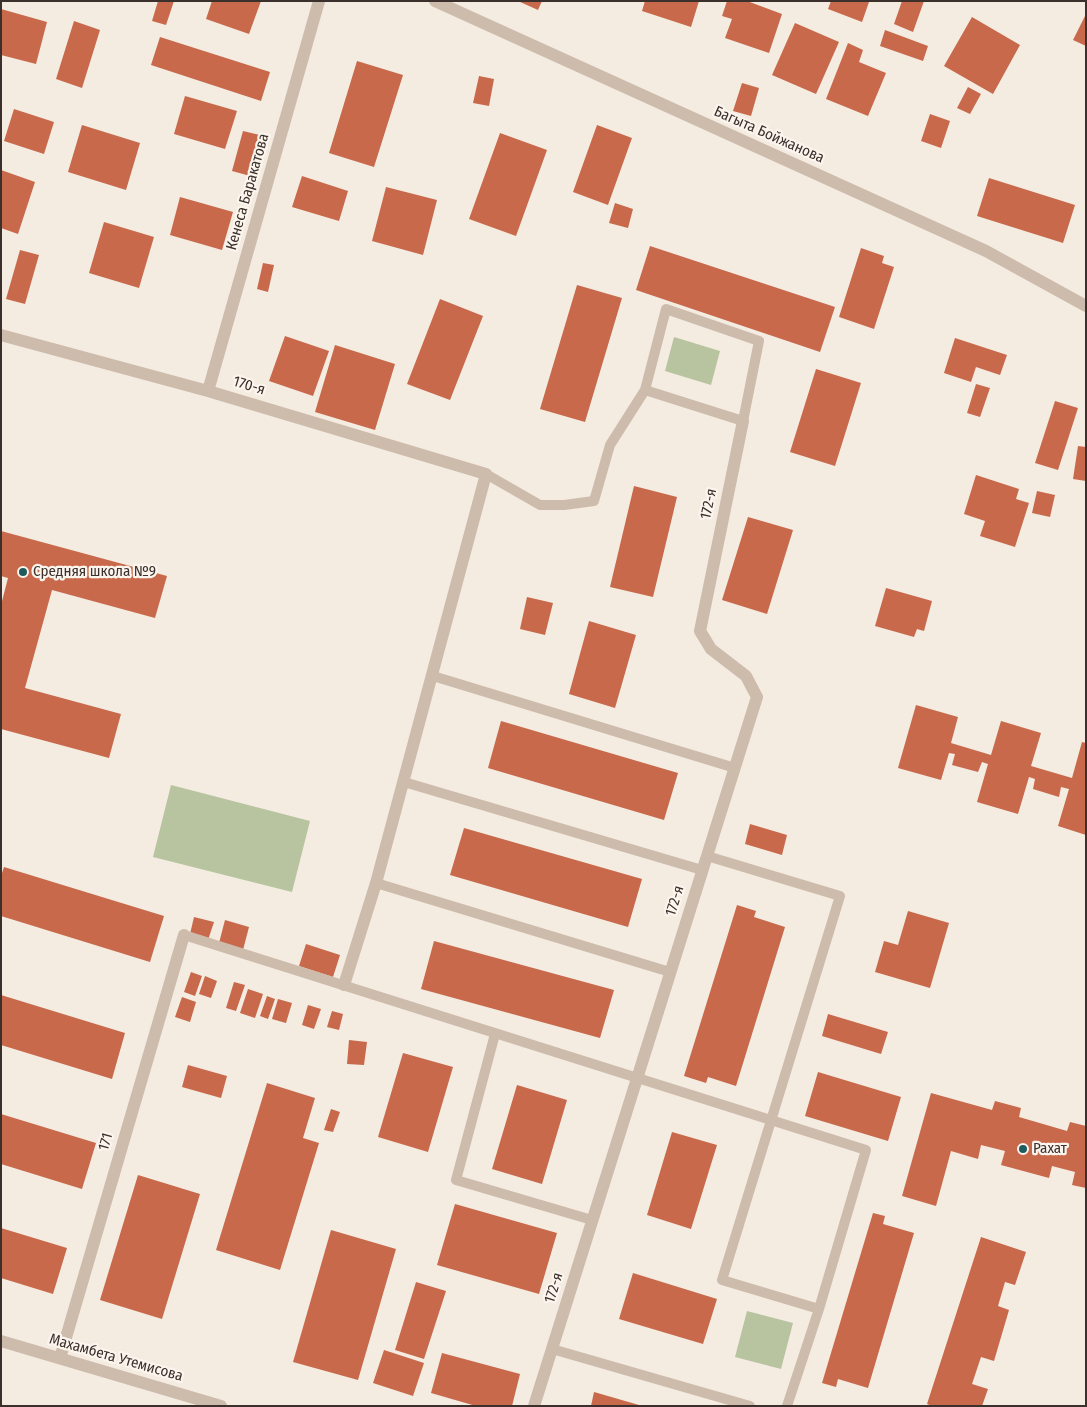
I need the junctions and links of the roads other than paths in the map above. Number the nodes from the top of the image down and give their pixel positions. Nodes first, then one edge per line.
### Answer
1 (319, 1) edge
2 (434, 1) edge
3 (1086, 306) edge
4 (1, 335) edge
5 (645, 390) junction
6 (208, 391) junction
7 (743, 421) junction
8 (486, 474) junction
9 (433, 676) junction
10 (735, 768) junction
11 (404, 782) junction
12 (707, 856) junction
13 (702, 870) junction
14 (376, 883) junction
15 (184, 935) joint
16 (670, 972) junction
17 (344, 985) junction
18 (495, 1034) junction
19 (636, 1078) junction
20 (770, 1121) junction
21 (592, 1220) junction
22 (819, 1309) junction
23 (1, 1341) edge
24 (552, 1349) junction
25 (60, 1358) junction
26 (217, 1405) edge
27 (534, 1406) edge
28 (750, 1406) edge
29 (787, 1406) edge

1 - 6 street, Кенеса Баракатова
2 - 3 street, Багыта Бойжанова
4 - 6 street, 170-я
5 - 7 lane
5 - 7 lane
5 - 8 lane
6 - 8 street, 170-я
7 - 10 street, 172-я
8 - 9 street
9 - 10 lane
9 - 11 street
10 - 12 street, 172-я
11 - 13 lane
11 - 14 street
12 - 13 street, 172-я
12 - 20 lane
13 - 16 street, 172-я
14 - 16 lane
14 - 17 street
15 - 17 lane
15 - 25 street, 171
16 - 19 street, 172-я
17 - 18 lane
18 - 19 lane
18 - 21 lane
19 - 20 lane
19 - 21 street, 172-я
20 - 22 lane
20 - 22 lane
21 - 24 street, 172-я
22 - 29 lane
23 - 25 street, Махамбета Утемисова
24 - 27 street, 172-я
24 - 28 lane
25 - 26 street, Махамбета Утемисова

